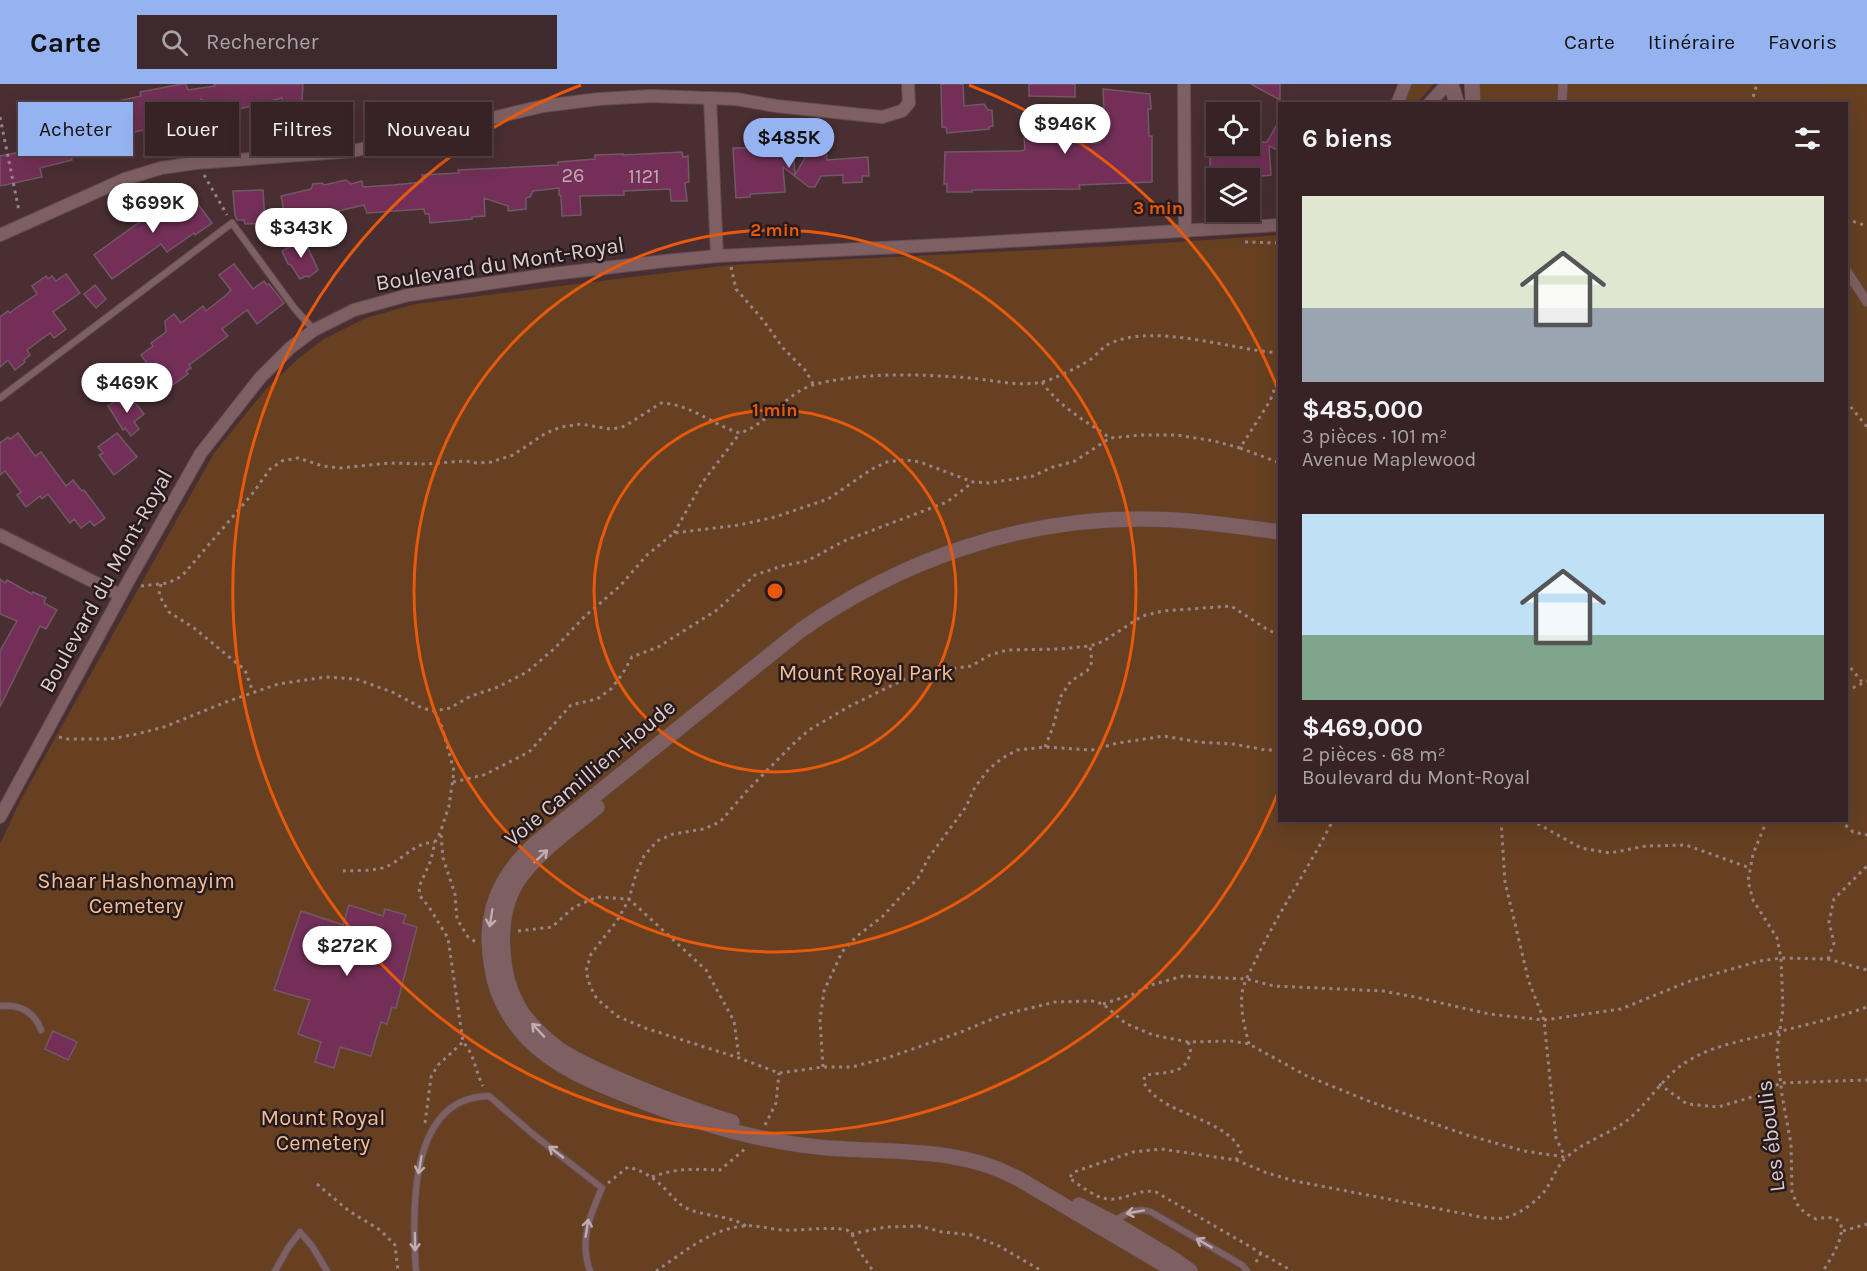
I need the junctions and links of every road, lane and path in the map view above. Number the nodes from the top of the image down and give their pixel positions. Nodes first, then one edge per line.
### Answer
1 (908, 84) edge
2 (1184, 84) edge
3 (1405, 84) edge
4 (1449, 84) edge
5 (1472, 84) edge
6 (1563, 84) edge
7 (1757, 84) edge
8 (710, 98) junction
9 (1398, 102) edge
10 (1431, 102) edge
11 (1455, 102) edge
12 (1473, 102) edge
13 (1562, 102) edge
14 (1752, 102) edge
15 (0, 117) edge
16 (204, 175) dead end
17 (20, 213) dead end
18 (1848, 220) edge
19 (232, 223) junction
20 (1278, 225) edge
21 (1867, 226) edge
22 (1185, 232) junction
23 (0, 236) edge
24 (717, 256) junction
25 (730, 265) dead end
26 (1848, 273) edge
27 (1867, 302) edge
28 (314, 330) junction
29 (1278, 353) edge
30 (1278, 379) edge
31 (1042, 382) junction
32 (813, 384) junction
33 (0, 398) edge
34 (1848, 405) edge
35 (1867, 427) edge
36 (740, 433) junction
37 (1110, 438) junction
38 (1240, 448) junction
39 (1278, 462) edge
40 (973, 482) junction
41 (1278, 532) edge
42 (674, 533) junction
43 (0, 535) edge
44 (1278, 540) edge
45 (161, 584) junction
46 (141, 586) dead end
47 (120, 595) junction
48 (1278, 634) edge
49 (1090, 646) junction
50 (1848, 664) edge
51 (1867, 681) edge
52 (1862, 682) junction
53 (1848, 690) edge
54 (253, 692) junction
55 (434, 711) junction
56 (57, 737) dead end
57 (1045, 747) junction
58 (1278, 750) edge
59 (453, 782) junction
60 (0, 817) edge
61 (1333, 822) edge
62 (1501, 822) edge
63 (1535, 822) edge
64 (1766, 822) edge
65 (1841, 822) edge
66 (440, 833) junction
67 (1867, 835) edge
68 (435, 842) junction
69 (1867, 866) edge
70 (1750, 868) junction
71 (343, 872) dead end
72 (630, 899) junction
73 (503, 932) junction
74 (488, 950) junction
75 (1781, 958) junction
76 (1828, 959) junction
77 (1867, 970) edge
78 (1247, 978) junction
79 (1103, 1004) junction
80 (0, 1006) edge
81 (1867, 1007) edge
82 (1544, 1020) junction
83 (40, 1030) dead end
84 (1780, 1031) junction
85 (463, 1041) junction
86 (1188, 1042) junction
87 (1249, 1044) junction
88 (739, 1058) junction
89 (823, 1067) junction
90 (779, 1073) junction
91 (1867, 1080) edge
92 (1781, 1083) junction
93 (1659, 1084) junction
94 (489, 1096) junction
95 (772, 1115) dead end
96 (428, 1136) junction
97 (744, 1151) dead end
98 (1565, 1157) junction
99 (1236, 1160) junction
100 (652, 1178) junction
101 (1069, 1178) dead end
102 (317, 1184) dead end
103 (602, 1188) junction
104 (1112, 1222) junction
105 (1867, 1224) edge
106 (746, 1226) junction
107 (1842, 1231) junction
108 (851, 1234) junction
109 (1261, 1253) dead end
110 (1256, 1262) dead end
111 (275, 1271) edge
112 (327, 1271) edge
113 (398, 1271) edge
114 (416, 1271) edge
115 (590, 1271) edge
116 (656, 1271) edge
117 (873, 1271) edge
118 (1042, 1271) edge
119 (1175, 1271) edge
120 (1190, 1271) edge
121 (1247, 1271) edge
122 (1822, 1271) edge

1 - 8 street
2 - 22 street
3 - 9 street
4 - 10 street
4 - 11 street
5 - 12 street
6 - 13 street
7 - 14 path
8 - 23 street
8 - 24 street
15 - 17 path
16 - 19 path
18 - 21 path
19 - 28 lane
19 - 33 lane
20 - 22 street, Boulevard du Mont-Royal
22 - 24 street, Boulevard du Mont-Royal
24 - 28 street, Boulevard du Mont-Royal
25 - 32 path
26 - 27 street
28 - 47 street, Boulevard du Mont-Royal
29 - 31 path
30 - 38 path
31 - 32 path
31 - 37 path
32 - 36 path
34 - 35 path
36 - 42 path
36 - 45 path
37 - 38 path
37 - 40 path
38 - 39 path
40 - 42 path
40 - 59 path
41 -> 74 street, Voie Camillien-Houde
42 - 55 path
43 - 47 street
73 -> 44 street, Voie Camillien-Houde
45 - 46 path
45 - 54 path
47 - 60 street, Boulevard du Mont-Royal
48 - 49 path
49 - 57 path
49 - 72 path
50 - 52 path
51 - 52 path
52 - 53 path
54 - 55 path
54 - 56 path
55 - 59 path
57 - 58 path
57 - 89 path
59 - 66 path
61 - 78 path
62 - 82 path
63 - 70 path
64 - 70 path
65 - 67 path
66 - 68 path
66 - 74 path
68 - 71 path
68 - 85 path
69 - 76 path
70 - 75 path, Les éboulis
72 - 73 path
72 - 88 path
72 - 88 path
104 -> 73 street, Voie Camillien-Houde
74 - 119 street, Voie Camillien-Houde
75 - 76 path
75 - 82 path
75 - 84 path, Les éboulis
76 - 77 path
78 - 79 path
78 - 82 path
78 - 87 path
79 - 86 path
79 - 89 path
80 - 83 lane
81 - 84 path
82 - 98 path
84 - 92 path, Les éboulis
84 - 93 path
85 - 94 path
85 - 96 path
86 - 87 path
86 - 99 path
87 - 98 path
88 - 90 path
89 - 90 path
90 - 95 path
91 - 92 path
92 - 93 path
92 - 107 path, Les éboulis
93 - 98 path
94 - 96 lane
103 -> 94 lane
96 -> 114 lane
97 - 100 path
98 - 99 path
99 - 101 path
100 - 103 path
100 - 106 path
102 - 113 path
115 -> 103 lane
104 - 120 street, Voie Camillien-Houde
121 -> 104 lane
105 - 107 path
106 - 108 path
106 - 116 path
107 - 122 path
108 - 117 path
108 - 118 path
109 - 110 path
111 - 112 lane

